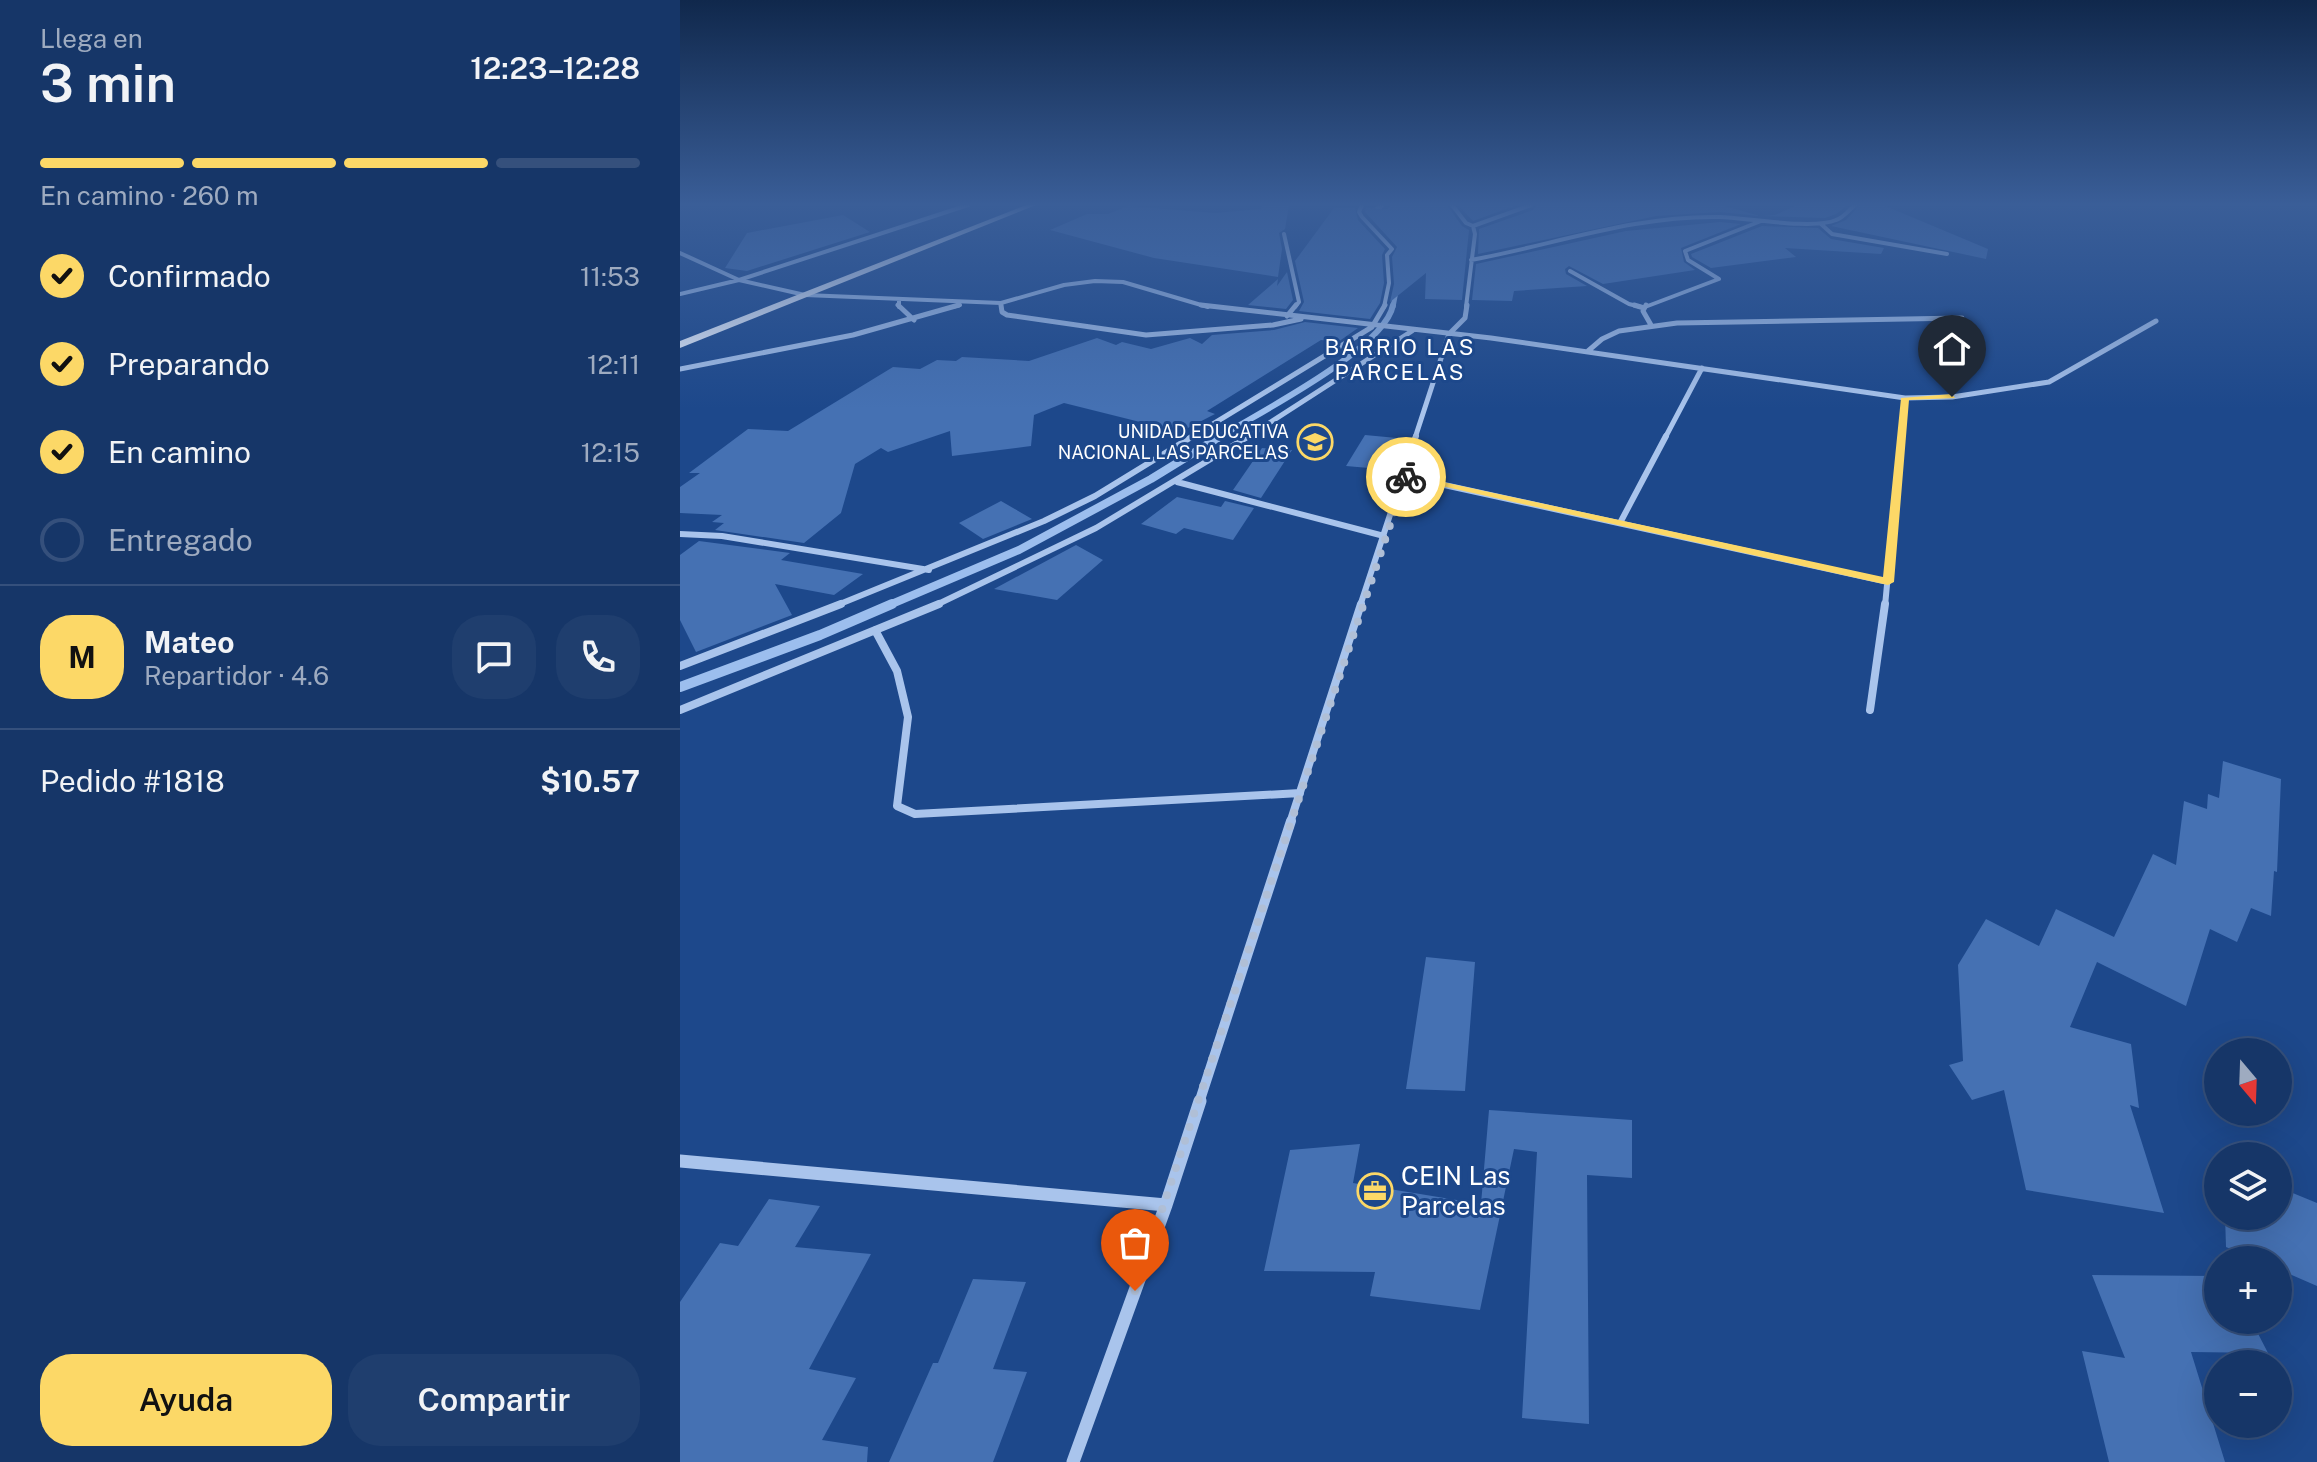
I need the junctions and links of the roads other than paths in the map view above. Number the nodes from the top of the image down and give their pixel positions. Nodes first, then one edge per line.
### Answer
1 (724, 273) edge
2 (760, 273) edge
3 (834, 273) edge
4 (860, 273) edge
5 (1293, 273) edge
6 (1391, 273) edge
7 (1470, 273) edge
8 (1574, 273) edge
9 (1710, 273) edge
10 (739, 280) junction
11 (788, 291) junction
12 (680, 294) edge
13 (805, 295) junction
14 (899, 301) junction
15 (964, 303) junction
16 (1001, 303) junction
17 (1644, 308) junction
18 (1287, 316) junction
19 (1305, 318) junction
20 (1962, 318) dead end
21 (914, 320) junction
22 (2156, 321) dead end
23 (1651, 325) junction
24 (1372, 327) junction
25 (1412, 331) junction
26 (680, 334) edge
27 (1449, 334) junction
28 (680, 345) edge
29 (1588, 351) junction
30 (1702, 368) junction
31 (680, 369) edge
32 (1905, 398) junction
33 (1403, 476) junction
34 (1177, 482) junction
35 (1620, 523) junction
36 (680, 534) edge
37 (1384, 536) junction
38 (929, 570) junction
39 (1888, 582) junction
40 (875, 630) junction
41 (680, 666) edge
42 (680, 710) edge
43 (1870, 710) dead end
44 (1300, 793) junction
45 (680, 1161) edge
46 (1166, 1205) junction
47 (1073, 1462) edge

1 - 10 street
2 - 10 street
3 - 11 main road
4 - 13 main road
5 - 18 street
6 - 24 street
7 - 27 street
8 - 17 street
9 - 17 street
10 - 11 street
10 - 12 street
11 - 13 street
11 - 26 main road
13 - 14 street
13 - 28 main road
14 - 15 street
14 - 21 street
15 - 16 street
15 - 21 street
16 - 18 street
16 - 19 street
17 - 23 street
18 - 19 street
19 - 24 street
20 - 23 street
21 - 31 street
22 - 32 street
23 - 29 street
24 - 25 street
24 - 38 street
25 - 27 street
25 - 34 street
27 - 29 street
27 - 33 street
29 - 30 street
30 - 32 street
30 - 35 street
32 - 39 street
33 - 35 street
33 - 37 street
34 - 37 street
34 - 40 street
35 - 39 street
36 - 38 street
37 - 44 street
38 - 41 street
39 - 43 street
40 - 42 street
40 - 44 street
44 - 46 street
45 - 46 street
46 - 47 street

